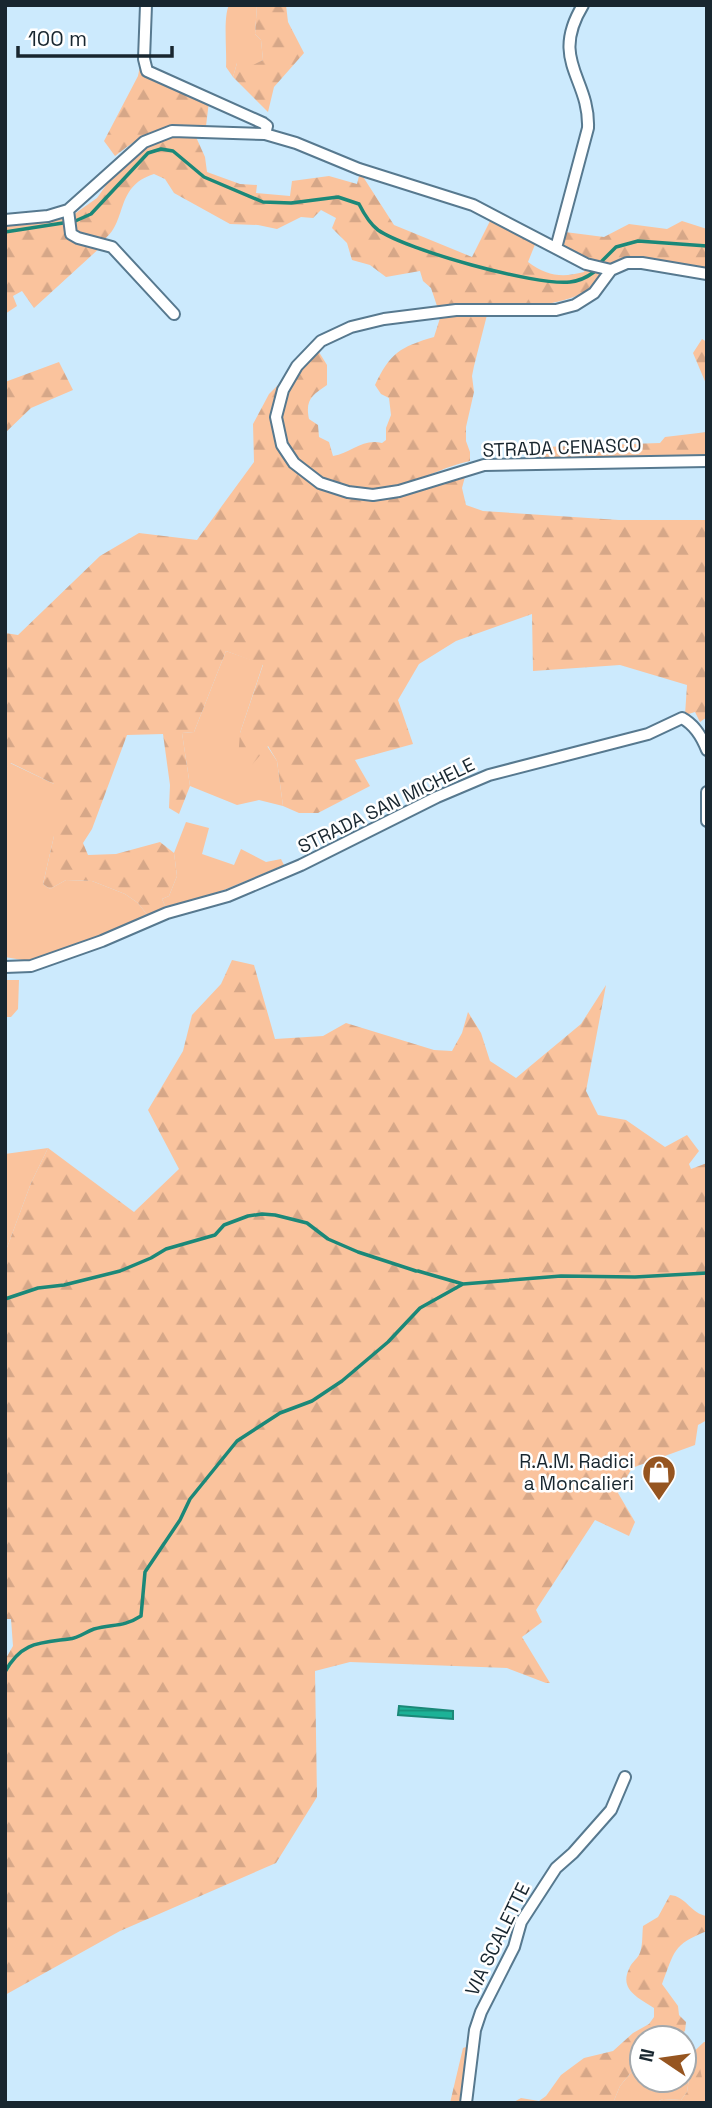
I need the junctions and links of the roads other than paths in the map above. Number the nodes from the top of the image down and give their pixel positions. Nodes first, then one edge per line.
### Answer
1 (146, 5) edge
2 (583, 5) edge
3 (266, 130) junction
4 (68, 210) junction
5 (5, 220) edge
6 (556, 248) junction
7 (611, 270) junction
8 (707, 274) edge
9 (174, 314) dead end
10 (707, 461) edge
11 (707, 750) edge
12 (707, 792) edge
13 (707, 821) edge
14 (5, 967) edge
15 (625, 1777) dead end
16 (466, 2103) edge

1 - 3 street
2 - 6 street
3 - 4 street
3 - 6 street
4 - 5 street
4 - 9 street
6 - 7 street
7 - 8 street
7 - 10 street, STRADA CENASCO
11 - 14 street, STRADA SAN MICHELE
12 - 13 street
15 - 16 street, VIA SCALETTE

